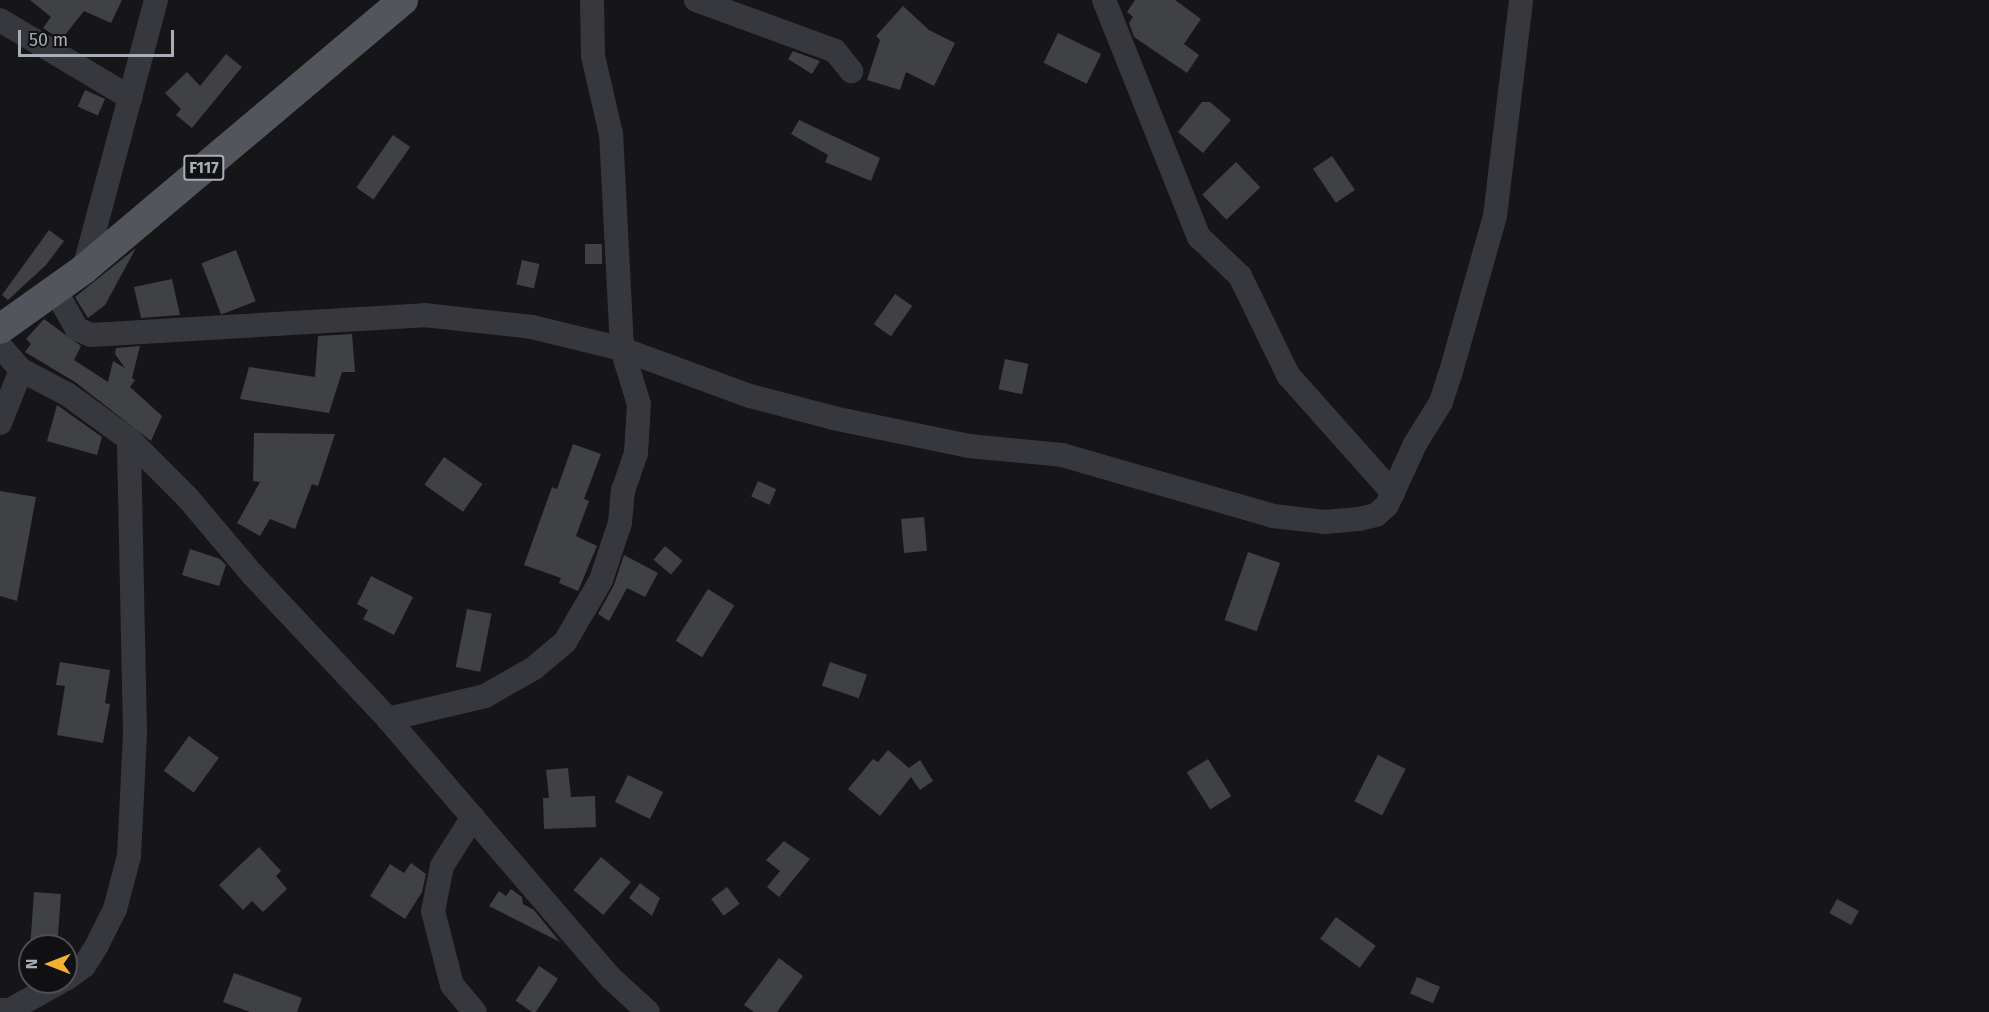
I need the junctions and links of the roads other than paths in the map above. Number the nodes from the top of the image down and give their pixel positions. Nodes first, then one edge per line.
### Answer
1 (156, 0) edge
2 (403, 0) edge
3 (592, 0) edge
4 (696, 0) edge
5 (1521, 0) edge
6 (1110, 3) edge
7 (0, 20) edge
8 (851, 71) dead end
9 (131, 98) junction
10 (84, 269) junction
11 (55, 290) junction
12 (0, 329) edge
13 (0, 346) edge
14 (622, 349) junction
15 (21, 370) junction
16 (0, 423) edge
17 (129, 439) junction
18 (1393, 493) junction
19 (388, 719) junction
20 (472, 817) junction
21 (78, 970) edge
22 (39, 994) edge
23 (0, 1010) edge
24 (470, 1011) edge
25 (645, 1012) edge

1 - 9 street
2 - 10 main road, F117
3 - 14 street
4 - 8 street
5 - 18 street
6 - 18 street
7 - 9 street
9 - 10 street
10 - 11 main road, F117
11 - 12 main road, F117
11 - 14 street
13 - 15 street
14 - 18 street
14 - 19 street
15 - 16 street
15 - 17 street
17 - 19 street
17 - 21 street
19 - 20 street
20 - 24 street
20 - 25 street
22 - 23 street

